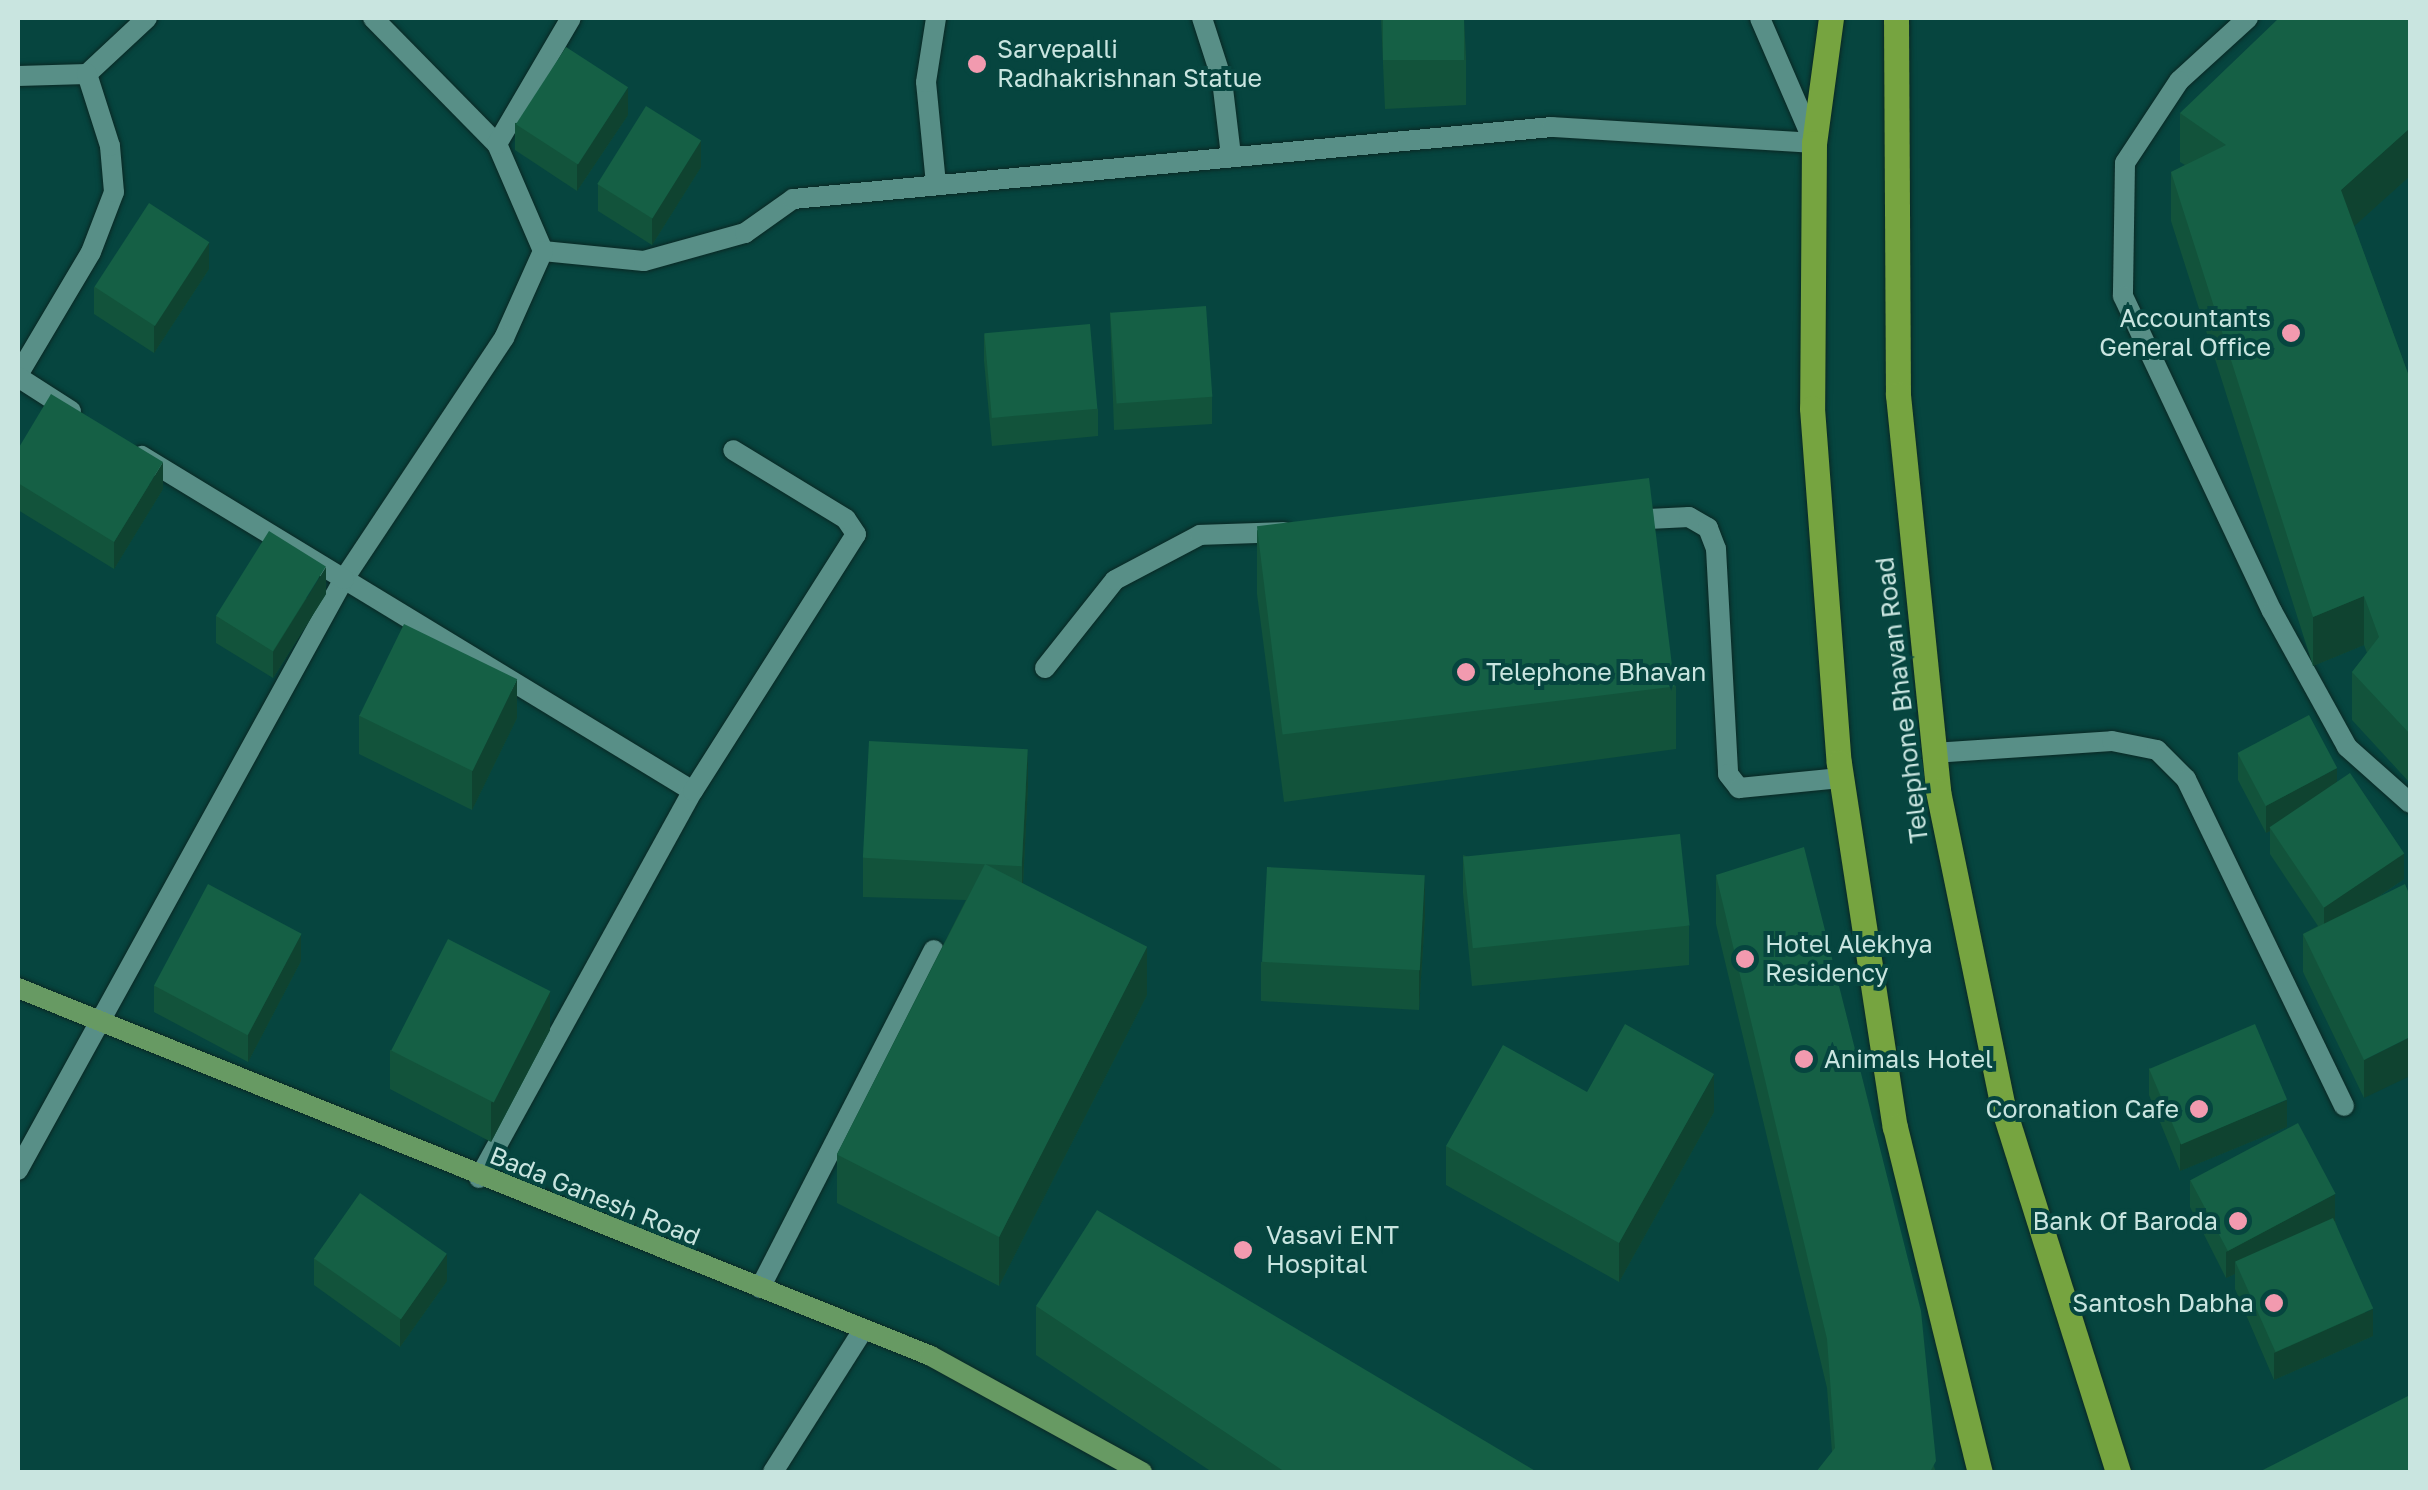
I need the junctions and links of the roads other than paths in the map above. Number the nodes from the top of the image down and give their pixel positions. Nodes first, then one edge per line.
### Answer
1 (148, 18) edge
2 (373, 18) edge
3 (572, 18) edge
4 (936, 18) edge
5 (1202, 18) edge
6 (1760, 18) edge
7 (1831, 18) edge
8 (1896, 18) edge
9 (2248, 18) edge
10 (87, 74) junction
11 (18, 76) edge
12 (1814, 143) junction
13 (497, 144) junction
14 (1231, 154) junction
15 (936, 184) junction
16 (543, 251) junction
17 (18, 376) edge
18 (98, 428) edge
19 (130, 448) edge
20 (733, 450) dead end
21 (1610, 520) edge
22 (1298, 532) edge
23 (344, 579) junction
24 (1045, 668) dead end
25 (1933, 753) junction
26 (1842, 778) junction
27 (693, 791) junction
28 (2410, 803) edge
29 (934, 950) dead end
30 (18, 988) edge
31 (100, 1019) junction
32 (2344, 1106) dead end
33 (18, 1170) edge
34 (480, 1178) junction
35 (760, 1288) junction
36 (864, 1330) junction
37 (773, 1472) edge
38 (1142, 1472) edge
39 (1980, 1472) edge
40 (2118, 1472) edge

1 - 10 street
2 - 13 street
3 - 13 street
4 - 15 street
5 - 14 street
6 - 12 street
7 - 12 main road
8 - 25 main road, Telephone Bhavan Road
9 - 28 street
10 - 11 street
10 - 17 street
12 - 14 street
12 - 26 main road
13 - 16 street
14 - 15 street
15 - 16 street
16 - 23 street
17 - 18 street
19 - 23 street
20 - 27 street
21 - 26 street
22 - 24 street
23 - 27 street
23 - 31 street
25 - 32 street
25 - 40 main road, Telephone Bhavan Road
26 - 39 main road
27 - 34 street
29 - 35 street
30 - 31 street, Bada Ganesh Road
31 - 33 street
31 - 34 street, Bada Ganesh Road
34 - 35 street, Bada Ganesh Road
35 - 36 street, Bada Ganesh Road
36 - 37 street
36 - 38 street, Bada Ganesh Road

